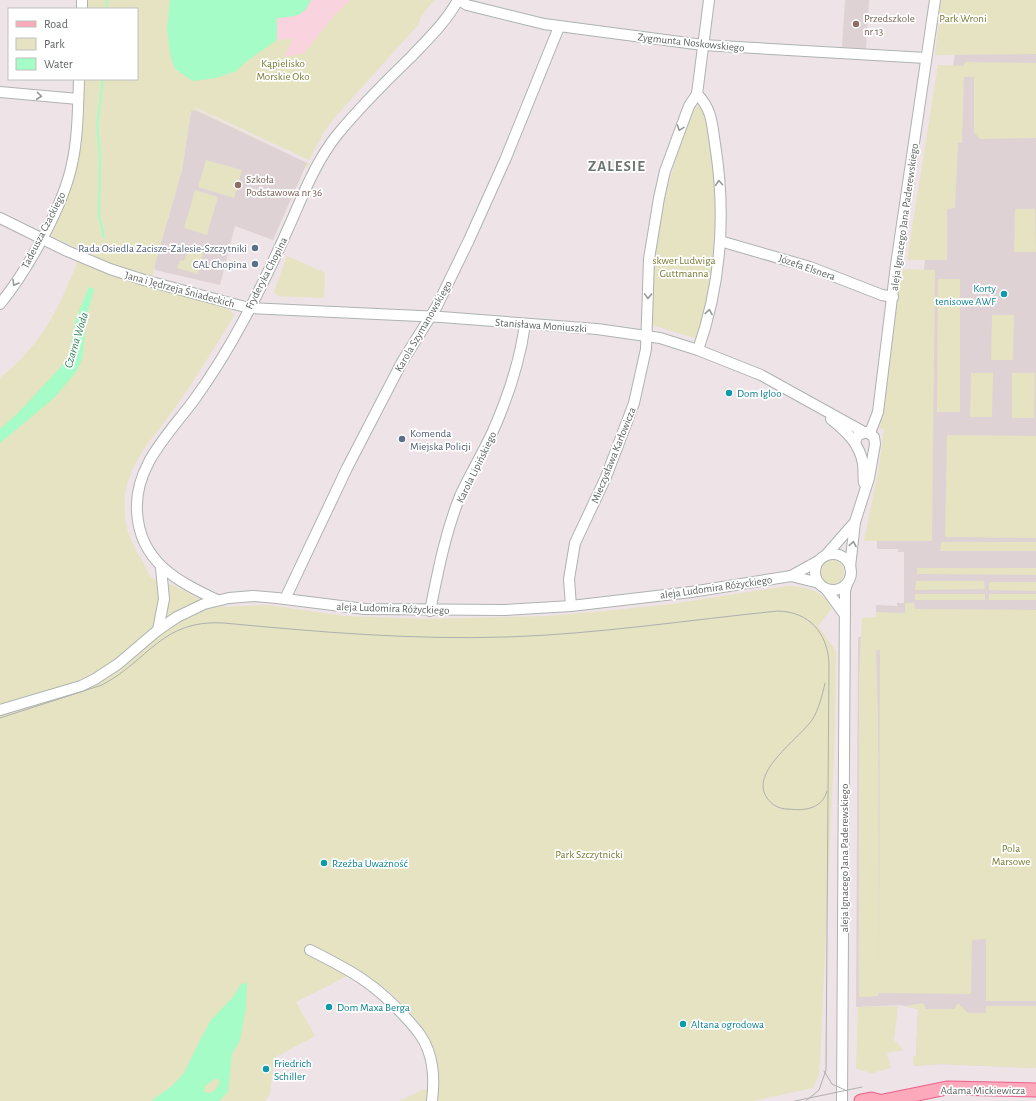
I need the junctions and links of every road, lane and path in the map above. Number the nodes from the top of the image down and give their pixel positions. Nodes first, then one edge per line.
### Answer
1 (459, 0) edge
2 (709, 0) edge
3 (935, 0) edge
4 (560, 26) junction
5 (703, 45) junction
6 (926, 58) junction
7 (79, 80) edge
8 (0, 92) edge
9 (697, 94) junction
10 (78, 99) junction
11 (0, 218) edge
12 (42, 238) junction
13 (720, 241) junction
14 (893, 297) junction
15 (0, 304) edge
16 (249, 308) junction
17 (430, 316) junction
18 (525, 324) junction
19 (647, 335) junction
20 (698, 350) junction
21 (818, 407) junction
22 (867, 432) junction
23 (857, 446) junction
24 (874, 449) junction
25 (865, 486) junction
26 (855, 522) junction
27 (826, 555) junction
28 (850, 567) junction
29 (161, 568) junction
30 (791, 576) junction
31 (847, 584) junction
32 (822, 586) junction
33 (285, 598) junction
34 (217, 600) junction
35 (571, 606) junction
36 (430, 611) junction
37 (846, 615) junction
38 (158, 630) junction
39 (0, 710) edge
40 (310, 950) dead end
41 (1036, 1090) edge
42 (921, 1097) edge
43 (432, 1101) edge
44 (842, 1101) edge
45 (861, 1101) edge
46 (879, 1101) edge
47 (884, 1101) edge

1 - 4 street, Zygmunta Noskowskiego
1 - 16 street, Fryderyka Chopina
2 - 5 street, Mieczysława Karłowicza
3 - 6 street, aleja Ignacego Jana Paderewskiego
4 - 5 street, Zygmunta Noskowskiego
4 - 17 street, Karola Szymanowskiego
5 - 6 street, Zygmunta Noskowskiego
5 - 9 street, Mieczysława Karłowicza
6 - 14 street, aleja Ignacego Jana Paderewskiego
7 - 10 street, Tadeusza Czackiego
8 -> 10 street
13 -> 9 street
9 -> 19 street, Mieczysława Karłowicza
10 - 12 street, Tadeusza Czackiego
11 - 12 street
12 -> 15 street, Tadeusza Czackiego
12 - 16 street, Jana i Jędrzeja Śniadeckich
13 - 14 street, Józefa Elsnera
20 -> 13 street
14 - 22 street, aleja Ignacego Jana Paderewskiego
16 - 17 street, Stanisława Moniuszki
16 - 29 street, Fryderyka Chopina
17 - 18 street, Stanisława Moniuszki
17 - 33 street, Karola Szymanowskiego
18 - 19 street, Stanisława Moniuszki
18 - 36 street, Karola Lipińskiego
19 - 20 street, Stanisława Moniuszki
19 - 35 street, Mieczysława Karłowicza
20 - 21 street, Stanisława Moniuszki
21 - 22 street, Stanisława Moniuszki
21 - 23 street, Stanisława Moniuszki
22 - 23 street
22 - 24 street
23 - 24 street
23 - 25 street
24 - 25 street
25 - 26 street
26 - 27 street
28 -> 26 street
27 - 28 street
27 - 30 street, aleja Ludomira Różyckiego
27 - 32 street
28 - 31 street
29 - 34 street, Fryderyka Chopina
29 - 38 street, Fryderyka Chopina
30 - 32 street, aleja Ludomira Różyckiego
30 - 35 street, aleja Ludomira Różyckiego
31 - 32 street
31 - 37 street, aleja Ignacego Jana Paderewskiego
32 - 37 street
33 - 34 street, aleja Ludomira Różyckiego
33 - 36 street, aleja Ludomira Różyckiego
34 - 38 street, aleja Ludomira Różyckiego
35 - 36 street, aleja Ludomira Różyckiego
37 - 44 street, aleja Ignacego Jana Paderewskiego
38 - 39 street, aleja Ludomira Różyckiego
40 - 43 street
41 - 42 main road, Adama Mickiewicza
42 - 47 main road, Adama Mickiewicza
45 - 46 main road

